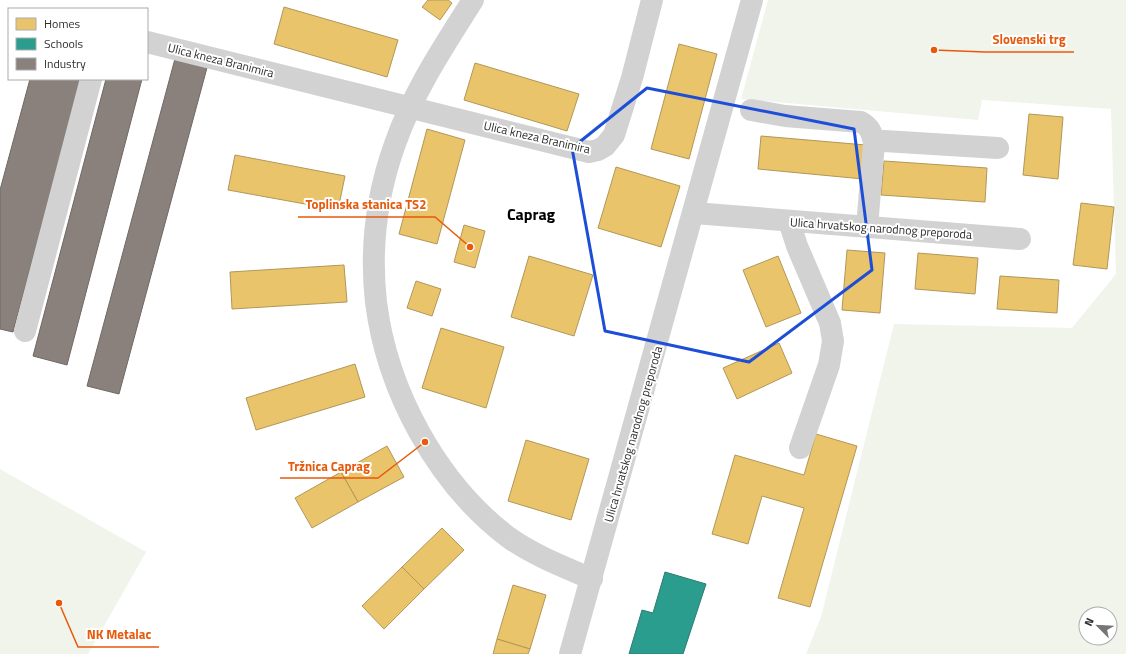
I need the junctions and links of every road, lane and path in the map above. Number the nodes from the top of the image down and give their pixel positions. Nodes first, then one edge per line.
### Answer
1 (473, 0) edge
2 (652, 0) edge
3 (751, 0) edge
4 (148, 42) edge
5 (91, 80) edge
6 (411, 106) junction
7 (751, 110) dead end
8 (874, 143) junction
9 (998, 148) dead end
10 (694, 213) junction
11 (789, 221) junction
12 (867, 227) junction
13 (1020, 238) dead end
14 (25, 331) dead end
15 (800, 448) dead end
16 (592, 579) junction
17 (570, 654) edge

1 - 6 street
2 - 6 street, Ulica kneza Branimira
3 - 10 street, Ulica hrvatskog narodnog preporoda
4 - 6 street, Ulica kneza Branimira
5 - 14 street
6 - 16 street
7 - 8 street
8 - 9 street
8 - 12 street
10 - 11 street, Ulica hrvatskog narodnog preporoda
10 - 16 street, Ulica hrvatskog narodnog preporoda
11 - 12 street, Ulica hrvatskog narodnog preporoda
11 - 15 street
12 - 13 street, Ulica hrvatskog narodnog preporoda
16 - 17 street, Ulica hrvatskog narodnog preporoda

